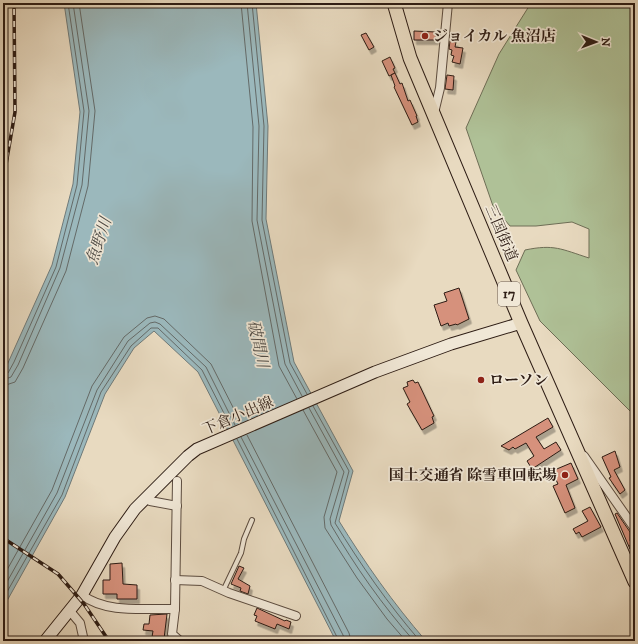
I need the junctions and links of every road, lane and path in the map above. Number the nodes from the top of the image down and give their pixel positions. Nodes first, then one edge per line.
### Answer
1 (394, 3) edge
2 (448, 3) edge
3 (434, 114) junction
4 (521, 323) junction
5 (570, 436) junction
6 (177, 481) dead end
7 (147, 497) junction
8 (177, 506) junction
9 (252, 520) dead end
10 (635, 529) edge
11 (176, 580) junction
12 (635, 582) edge
13 (224, 590) junction
14 (82, 595) junction
15 (175, 609) junction
16 (70, 611) junction
17 (296, 616) dead end
18 (45, 641) edge
19 (84, 641) edge
20 (180, 641) edge

1 - 3 highway, 三国街道 / 17
2 - 3 street
3 - 4 highway, 三国街道 / 17
4 - 5 highway, 三国街道 / 17
4 - 7 main road, 下倉小出線
5 - 10 street
5 - 12 highway, 三国街道 / 17
6 - 8 street
7 - 8 street
7 - 14 main road, 下倉小出線
8 - 11 street
9 - 13 lane
11 - 13 street
11 - 15 street
13 - 17 street
14 - 15 street
14 - 16 main road, 下倉小出線
15 - 20 street
16 - 18 main road, 下倉小出線
16 - 19 street

